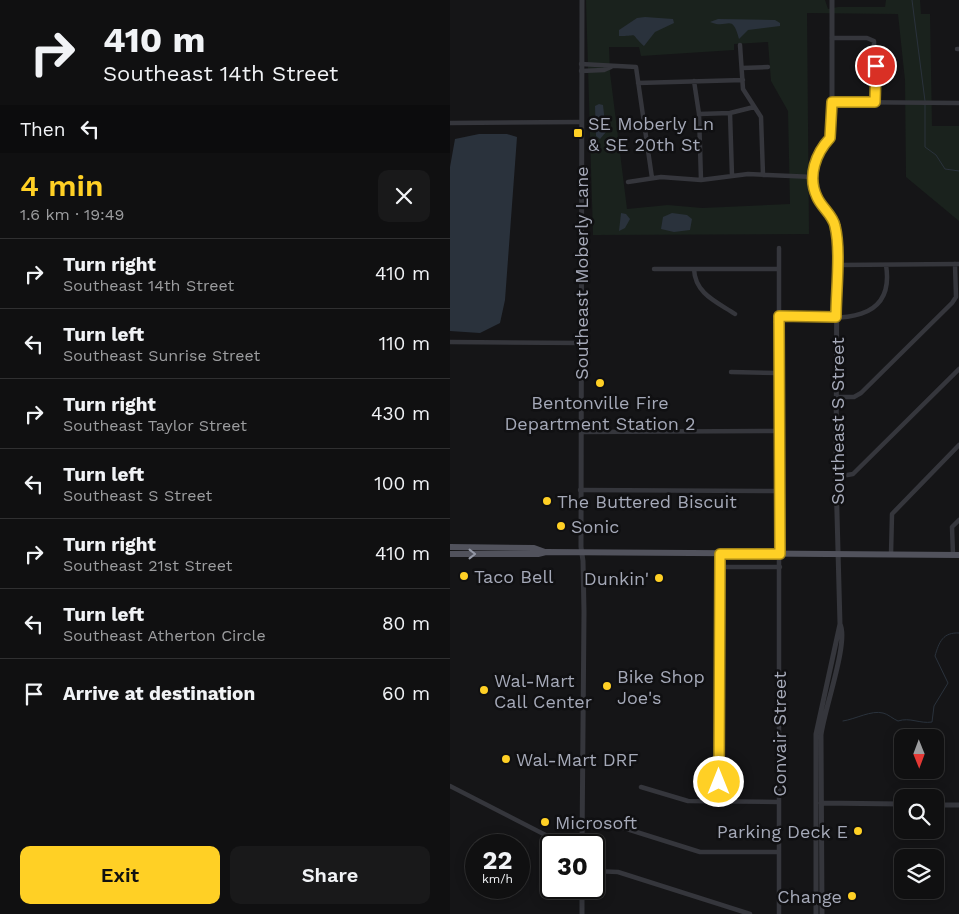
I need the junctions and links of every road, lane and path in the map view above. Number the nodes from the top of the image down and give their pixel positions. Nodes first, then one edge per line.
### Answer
1 (582, 0) edge
2 (832, 0) edge
3 (832, 38) junction
4 (740, 45) dead end
5 (582, 64) junction
6 (611, 67) junction
7 (768, 67) dead end
8 (742, 68) junction
9 (581, 70) junction
10 (743, 80) junction
11 (694, 81) junction
12 (638, 83) junction
13 (832, 102) junction
14 (875, 102) junction
15 (959, 103) edge
16 (754, 107) junction
17 (730, 113) junction
18 (699, 114) junction
19 (580, 122) junction
20 (450, 123) edge
21 (763, 174) junction
22 (732, 176) junction
23 (814, 177) junction
24 (652, 178) junction
25 (701, 180) junction
26 (628, 182) dead end
27 (779, 248) dead end
28 (886, 264) junction
29 (957, 264) edge
30 (837, 265) junction
31 (654, 269) dead end
32 (779, 269) junction
33 (694, 270) junction
34 (735, 314) dead end
35 (779, 316) junction
36 (836, 317) junction
37 (450, 342) edge
38 (582, 343) junction
39 (959, 369) edge
40 (731, 372) dead end
41 (778, 373) junction
42 (837, 397) junction
43 (778, 431) junction
44 (581, 432) junction
45 (959, 445) edge
46 (836, 477) junction
47 (580, 490) junction
48 (779, 491) junction
49 (959, 520) edge
50 (450, 547) edge
51 (546, 552) junction
52 (582, 553) junction
53 (450, 554) edge
54 (720, 554) junction
55 (780, 554) junction
56 (839, 554) junction
57 (891, 554) junction
58 (956, 555) edge
59 (720, 567) junction
60 (780, 568) junction
61 (450, 786) edge
62 (642, 787) dead end
63 (719, 801) junction
64 (779, 802) junction
65 (819, 803) junction
66 (894, 804) edge
67 (944, 805) edge
68 (959, 805) edge
69 (582, 823) junction
70 (544, 834) edge
71 (582, 834) edge
72 (779, 852) junction
73 (605, 871) edge
74 (582, 899) edge
75 (582, 914) edge
76 (750, 914) edge
77 (779, 914) edge
78 (816, 914) edge
79 (822, 914) edge

1 - 5 street, Southeast Moberly Lane
2 - 3 street, Southeast S Street
3 - 13 street, Southeast S Street
3 - 14 street
4 - 8 street
5 - 6 street
5 - 9 street, Southeast Moberly Lane
6 - 9 street
6 - 12 street
7 - 8 street
8 - 10 street
9 - 19 street, Southeast Moberly Lane
10 - 11 street
10 - 16 street
11 - 12 street
11 - 18 street
12 - 24 street
13 - 14 street
13 - 23 street, Southeast S Street
14 - 15 street
16 - 17 street
16 - 21 street
17 - 18 street
17 - 22 street
18 - 25 street
19 - 20 street
19 - 38 street, Southeast Moberly Lane
21 - 22 street
21 - 23 street
22 - 25 street
23 - 30 street, Southeast S Street
24 - 25 street
24 - 26 street
27 - 32 street, Convair Street
28 - 29 street
28 - 30 street
28 - 36 street
29 - 42 street
30 - 36 street, Southeast S Street
31 - 33 street
32 - 33 street
32 - 35 street, Convair Street
33 - 34 street
35 - 36 street
35 - 41 street, Convair Street
36 - 42 street, Southeast S Street
37 - 38 street
38 - 44 street, Southeast Moberly Lane
39 - 46 street
40 - 41 street
41 - 43 street, Convair Street
42 - 46 street, Southeast S Street
43 - 44 street
43 - 48 street, Convair Street
44 - 47 street, Southeast Moberly Lane
45 - 57 street
46 - 56 street, Southeast S Street
47 - 48 street
47 - 52 street, Southeast Moberly Lane
48 - 55 street, Convair Street
49 - 58 street
50 - 51 main road
51 - 52 main road
53 -> 51 main road
52 - 54 main road
52 - 69 street, Southeast Moberly Lane
54 - 55 main road
54 - 59 street
55 - 56 main road
55 - 60 street, Convair Street
56 - 57 main road
56 - 65 street, Southeast S Street
57 - 58 main road
59 - 60 street
59 - 63 street
60 - 64 street, Convair Street
61 - 70 street
62 - 63 street
63 - 64 street
64 - 72 street, Convair Street
65 - 66 street
65 - 78 street
65 - 79 street
67 - 68 street
69 - 71 street, Southeast Moberly Lane
69 - 72 street
72 - 77 street, Convair Street
73 - 76 street
74 - 75 street

